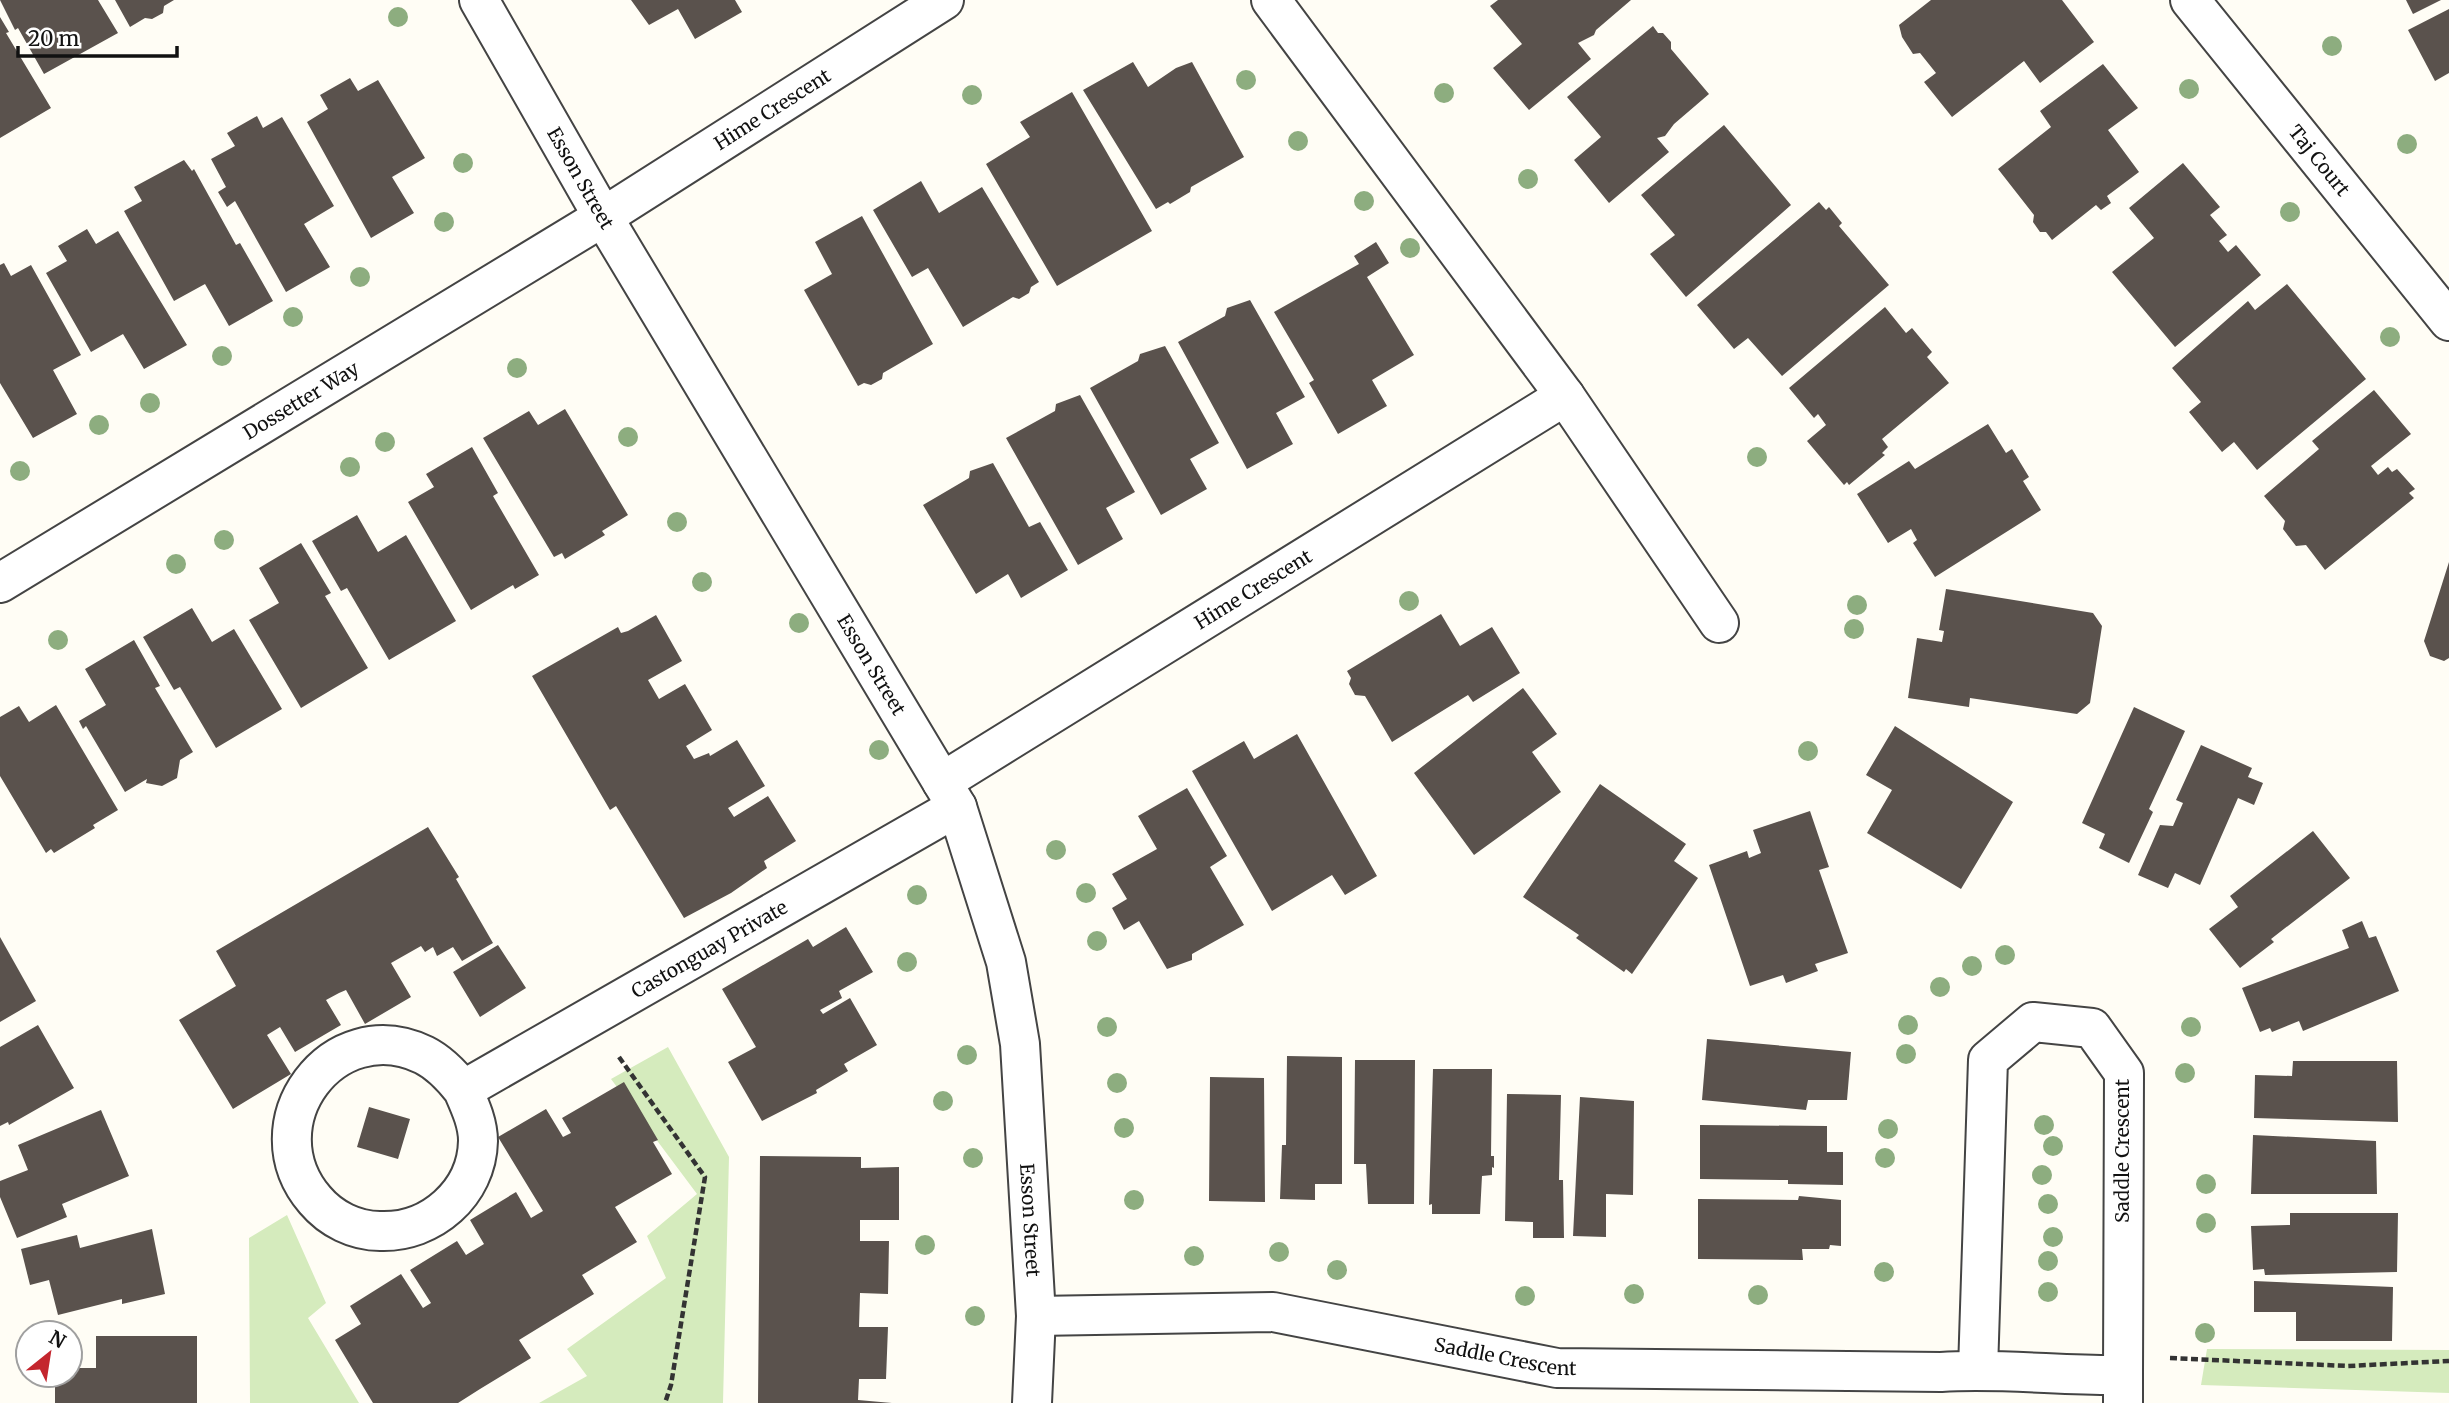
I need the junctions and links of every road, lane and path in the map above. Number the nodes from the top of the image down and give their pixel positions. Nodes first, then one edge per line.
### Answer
1 (479, 0) edge
2 (944, 0) edge
3 (1271, 0) edge
4 (2190, 0) edge
5 (603, 218) junction
6 (2449, 321) edge
7 (1565, 396) junction
8 (0, 583) edge
9 (1719, 623) dead end
10 (949, 794) junction
11 (590, 1016) junction
12 (463, 1090) junction
13 (1036, 1316) junction
14 (2449, 1361) edge
15 (1978, 1370) junction
16 (2123, 1378) edge
17 (665, 1403) edge
18 (1032, 1403) edge

1 - 5 street, Esson Street
2 - 5 street, Hime Crescent
3 - 7 street
4 - 6 street, Taj Court
5 - 8 street, Dossetter Way
5 - 10 street, Esson Street
7 - 9 street
7 - 10 street, Hime Crescent
10 - 11 street, Castonguay Private
10 - 13 street, Esson Street
11 - 12 street, Castonguay Private
11 - 17 path
12 - 12 street
13 - 15 street, Saddle Crescent
13 - 18 street, Esson Street
14 - 16 path
15 - 16 street, Saddle Crescent
15 - 16 street, Saddle Crescent

